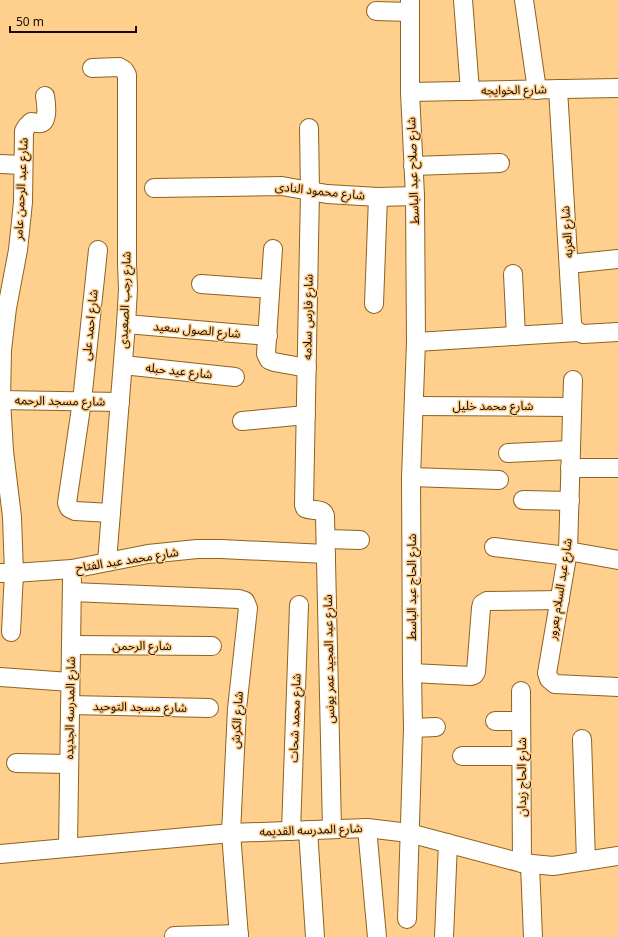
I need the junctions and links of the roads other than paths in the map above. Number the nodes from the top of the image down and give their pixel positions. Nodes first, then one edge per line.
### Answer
1 (463, 0) edge
2 (524, 0) edge
3 (410, 6) edge
4 (376, 11) dead end
5 (92, 68) dead end
6 (618, 88) edge
7 (558, 89) junction
8 (537, 90) junction
9 (470, 91) junction
10 (410, 92) junction
11 (45, 96) dead end
12 (309, 128) dead end
13 (500, 163) dead end
14 (0, 164) edge
15 (23, 165) junction
16 (413, 166) junction
17 (154, 188) dead end
18 (310, 191) junction
19 (415, 196) junction
20 (378, 197) junction
21 (272, 249) dead end
22 (98, 250) dead end
23 (618, 259) edge
24 (569, 264) junction
25 (513, 274) dead end
26 (201, 284) dead end
27 (270, 289) junction
28 (374, 304) dead end
29 (126, 324) junction
30 (578, 332) junction
31 (618, 332) edge
32 (268, 336) junction
33 (516, 336) junction
34 (416, 342) junction
35 (123, 365) junction
36 (307, 368) junction
37 (235, 377) dead end
38 (573, 380) dead end
39 (0, 400) edge
40 (82, 401) junction
41 (120, 402) junction
42 (414, 406) junction
43 (572, 407) junction
44 (306, 415) junction
45 (242, 420) dead end
46 (571, 450) junction
47 (508, 452) dead end
48 (570, 468) junction
49 (618, 468) edge
50 (411, 477) junction
51 (499, 480) dead end
52 (523, 500) dead end
53 (570, 501) junction
54 (304, 505) joint
55 (111, 513) junction
56 (360, 540) dead end
57 (326, 546) junction
58 (494, 547) dead end
59 (568, 554) junction
60 (618, 560) edge
61 (107, 562) junction
62 (72, 569) junction
63 (7, 573) edge
64 (72, 592) junction
65 (560, 600) junction
66 (299, 605) dead end
67 (248, 608) joint
68 (11, 632) dead end
69 (71, 645) junction
70 (212, 646) dead end
71 (412, 673) junction
72 (0, 677) edge
73 (70, 682) junction
74 (618, 687) edge
75 (521, 691) dead end
76 (70, 705) junction
77 (209, 708) dead end
78 (495, 721) dead end
79 (521, 721) junction
80 (436, 727) dead end
81 (413, 728) junction
82 (582, 739) dead end
83 (462, 756) dead end
84 (522, 756) junction
85 (16, 763) dead end
86 (69, 764) junction
87 (366, 828) junction
88 (332, 829) junction
89 (300, 830) junction
90 (231, 833) junction
91 (409, 833) junction
92 (448, 843) junction
93 (68, 847) junction
94 (0, 854) edge
95 (618, 856) edge
96 (586, 861) junction
97 (526, 864) junction
98 (407, 919) dead end
99 (239, 935) edge
100 (174, 936) dead end
101 (315, 937) edge
102 (377, 937) edge
103 (444, 937) edge
104 (533, 937) edge

1 - 9 street
2 - 8 street
3 - 4 street
3 - 10 street, شارع صلاح عبد الباسط
5 - 29 street, شارع رجب الصعيدى
6 - 7 street, شارع الخوايجه
7 - 8 street, شارع الخوايجه
7 - 24 street, شارع العزبه
8 - 9 street, شارع الخوايجه
9 - 10 street, شارع الخوايجه
10 - 16 street, شارع صلاح عبد الباسط
11 - 15 street, شارع عبد الرحمن عامر
12 - 18 street, شارع فارس سلامه
13 - 16 street
14 - 15 street
15 - 39 street, شارع عبد الرحمن عامر
16 - 19 street, شارع صلاح عبد الباسط
17 - 18 street, شارع محمود النادى
18 - 20 street, شارع محمود النادى
18 - 36 street, شارع فارس سلامه
19 - 20 street, شارع محمود النادى
19 - 34 street, شارع صلاح عبد الباسط
20 - 28 street
21 - 27 street
22 - 40 street, شارع احمد على
23 - 24 street
24 - 30 street, شارع العزبه
25 - 33 street
26 - 27 street
27 - 32 street
29 - 32 street, شارع الصول سعيد
29 - 35 street, شارع رجب الصعيدى
30 - 31 street
30 - 33 street
32 - 36 street
33 - 34 street
34 - 42 street, شارع الحاج عبد الباسط
35 - 37 street, شارع عيد حبله
35 - 41 street, شارع رجب الصعيدى
36 - 44 street, شارع فارس سلامه
38 - 43 street, شارع عبد السلام بعرور
39 - 40 street, شارع مسجد الرحمه
39 - 63 street, شارع عبد الرحمن عامر
40 - 41 street, شارع مسجد الرحمه
40 - 55 street, شارع احمد على
41 - 55 street, شارع رجب الصعيدى
42 - 43 street, شارع محمد خليل
42 - 50 street, شارع الحاج عبد الباسط
43 - 46 street, شارع عبد السلام بعرور
44 - 45 street
44 - 54 street, شارع فارس سلامه
46 - 47 street
46 - 48 street, شارع عبد السلام بعرور
48 - 49 street
48 - 53 street, شارع عبد السلام بعرور
50 - 51 street
50 - 71 street, شارع الحاج عبد الباسط
52 - 53 street
53 - 59 street, شارع عبد السلام بعرور
54 - 57 street, شارع عبد المجيد عمر يونس
55 - 61 street, شارع رجب الصعيدى
56 - 57 street, شارع محمد عبد الفتاح
57 - 61 street, شارع محمد عبد الفتاح
57 - 88 street, شارع عبد المجيد عمر يونس
58 - 59 street
59 - 60 street
59 - 65 street, شارع عبد السلام بعرور
61 - 62 street, شارع محمد عبد الفتاح
62 - 63 street, شارع محمد عبد الفتاح
62 - 64 street, شارع المدرسه الجديده
63 - 68 street, شارع عبد الرحمن عامر
64 - 67 street, شارع محمد عبد الفتاح
64 - 69 street, شارع المدرسه الجديده
65 - 71 street
65 - 74 street, شارع عبد السلام بعرور
66 - 89 street, شارع محمد شحات
67 - 90 street, شارع الكرش
69 - 70 street, شارع الرحمن
69 - 73 street, شارع المدرسه الجديده
71 - 81 street, شارع الحاج عبد الباسط
72 - 73 street
73 - 76 street, شارع المدرسه الجديده
75 - 79 street, شارع الحاج زيدان
76 - 77 street, شارع مسجد التوحيد
76 - 86 street, شارع المدرسه الجديده
78 - 79 street
79 - 84 street, شارع الحاج زيدان
80 - 81 street
81 - 91 street, شارع الحاج عبد الباسط
82 - 96 street
83 - 84 street
84 - 97 street, شارع الحاج زيدان
85 - 86 street
86 - 93 street, شارع المدرسه الجديده
87 - 88 street, شارع المدرسه القديمه
87 - 91 street, شارع المدرسه القديمه
87 - 102 street
88 - 89 street, شارع المدرسه القديمه
89 - 90 street, شارع المدرسه القديمه
89 - 101 street, شارع محمد شحات
90 - 93 street, شارع المدرسه القديمه
90 - 99 street, شارع الكرش
91 - 92 street, شارع المدرسه القديمه
91 - 98 street, شارع الحاج عبد الباسط
92 - 97 street, شارع المدرسه القديمه
92 - 103 street
93 - 94 street, شارع المدرسه القديمه
95 - 96 street, شارع المدرسه القديمه
96 - 97 street, شارع المدرسه القديمه
97 - 104 street, شارع الحاج زيدان
99 - 100 street

